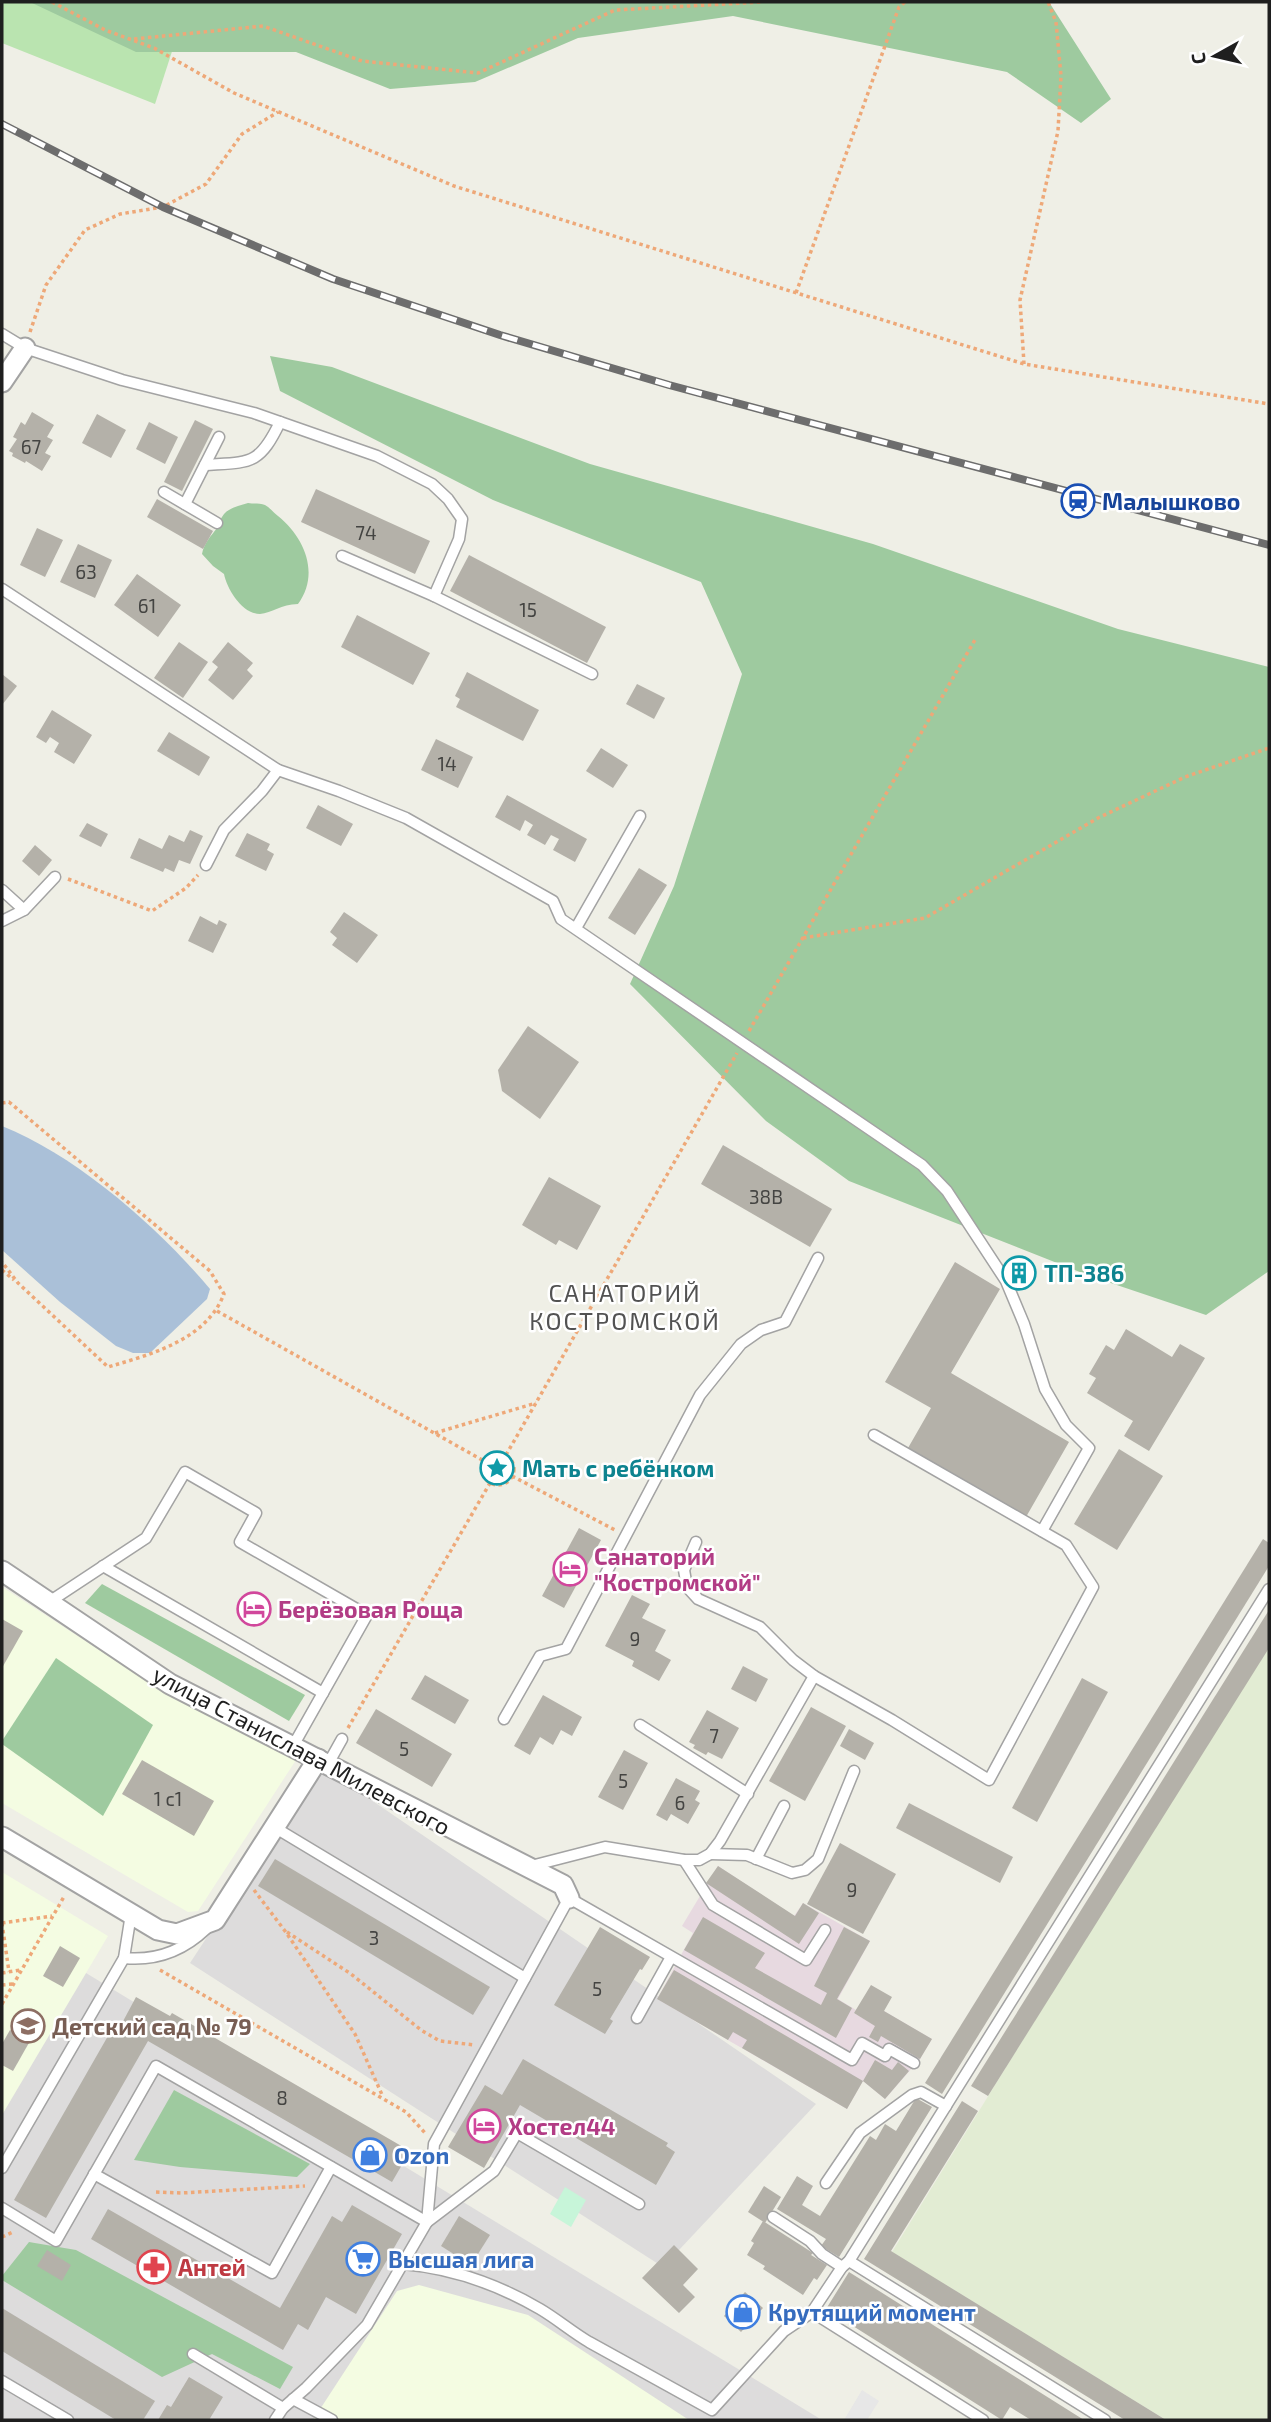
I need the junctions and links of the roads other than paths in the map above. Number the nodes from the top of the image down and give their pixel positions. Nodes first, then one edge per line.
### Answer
1 (2, 334) edge
2 (25, 348) junction
3 (2, 383) edge
4 (280, 422) junction
5 (219, 437) dead end
6 (205, 465) junction
7 (164, 492) dead end
8 (185, 504) junction
9 (217, 523) dead end
10 (342, 556) dead end
11 (2, 589) edge
12 (434, 596) junction
13 (593, 674) dead end
14 (278, 770) junction
15 (640, 816) dead end
16 (206, 865) road end
17 (55, 877) road end
18 (2, 890) edge
19 (24, 909) junction
20 (2, 921) edge
21 (576, 928) junction
22 (818, 1258) dead end
23 (874, 1435) dead end
24 (1042, 1531) junction
25 (696, 1542) dead end
26 (103, 1566) junction
27 (2, 1571) edge
28 (1269, 1589) edge
29 (49, 1602) junction
30 (814, 1676) junction
31 (323, 1693) junction
32 (504, 1718) dead end
33 (640, 1725) dead end
34 (342, 1739) road end
35 (293, 1746) junction
36 (323, 1761) junction
37 (854, 1771) dead end
38 (748, 1794) junction
39 (784, 1806) dead end
40 (274, 1828) junction
41 (2, 1837) edge
42 (710, 1854) junction
43 (756, 1859) junction
44 (684, 1860) junction
45 (527, 1867) junction
46 (569, 1898) junction
47 (131, 1914) junction
48 (215, 1920) junction
49 (825, 1930) dead end
50 (671, 1957) junction
51 (124, 1958) junction
52 (525, 1978) junction
53 (637, 2018) dead end
54 (914, 2063) dead end
55 (946, 2106) junction
56 (331, 2167) junction
57 (2, 2168) edge
58 (94, 2174) junction
59 (826, 2183) dead end
60 (639, 2204) dead end
61 (2, 2208) edge
62 (773, 2217) dead end
63 (427, 2222) junction
64 (403, 2264) junction
65 (846, 2264) junction
66 (812, 2312) junction
67 (193, 2354) dead end
68 (2, 2381) edge
69 (293, 2399) junction
70 (283, 2408) junction
71 (68, 2420) edge
72 (275, 2420) edge
73 (332, 2420) edge
74 (983, 2420) edge
75 (1105, 2420) edge

1 - 2 lane
2 - 3 street
2 - 4 lane
4 - 6 lane
4 - 12 lane
5 - 6 lane
6 - 8 lane
7 - 8 lane
8 - 9 lane
10 - 12 lane
11 - 14 lane
12 - 13 lane
14 - 16 lane
14 - 21 lane
15 - 21 lane
17 - 19 lane
18 - 19 lane
19 - 20 lane
21 - 24 lane
22 - 32 lane
23 - 24 lane
24 - 30 lane
25 - 30 lane
26 - 29 lane
26 - 31 lane
26 - 31 lane
27 - 29 street, улица Станислава Милевского
28 - 55 lane
29 - 35 street, улица Станислава Милевского
30 - 38 lane
31 - 35 lane
33 - 38 lane
34 - 36 lane
35 - 36 street, улица Станислава Милевского
36 - 40 street
36 - 45 street, улица Станислава Милевского
37 - 43 lane
38 - 42 lane
39 - 43 lane
40 - 48 street
40 - 52 lane
41 - 47 street
42 - 43 lane
42 - 44 lane
44 - 45 lane
44 - 49 lane
45 - 46 street, улица Станислава Милевского
46 - 50 lane
46 - 52 lane
47 - 48 street
47 - 51 lane
48 - 51 lane
50 - 53 lane
50 - 54 lane
51 - 57 lane
52 - 63 lane
55 - 59 lane
55 - 65 lane
56 - 58 lane
56 - 58 lane
56 - 63 lane
58 - 61 lane
60 - 63 lane
62 - 65 lane
63 - 64 lane
64 - 66 lane
64 - 69 lane
65 - 66 lane
65 - 75 lane
66 - 74 lane
67 - 70 lane
68 - 71 lane
69 - 70 lane
69 - 73 lane
70 - 72 lane

